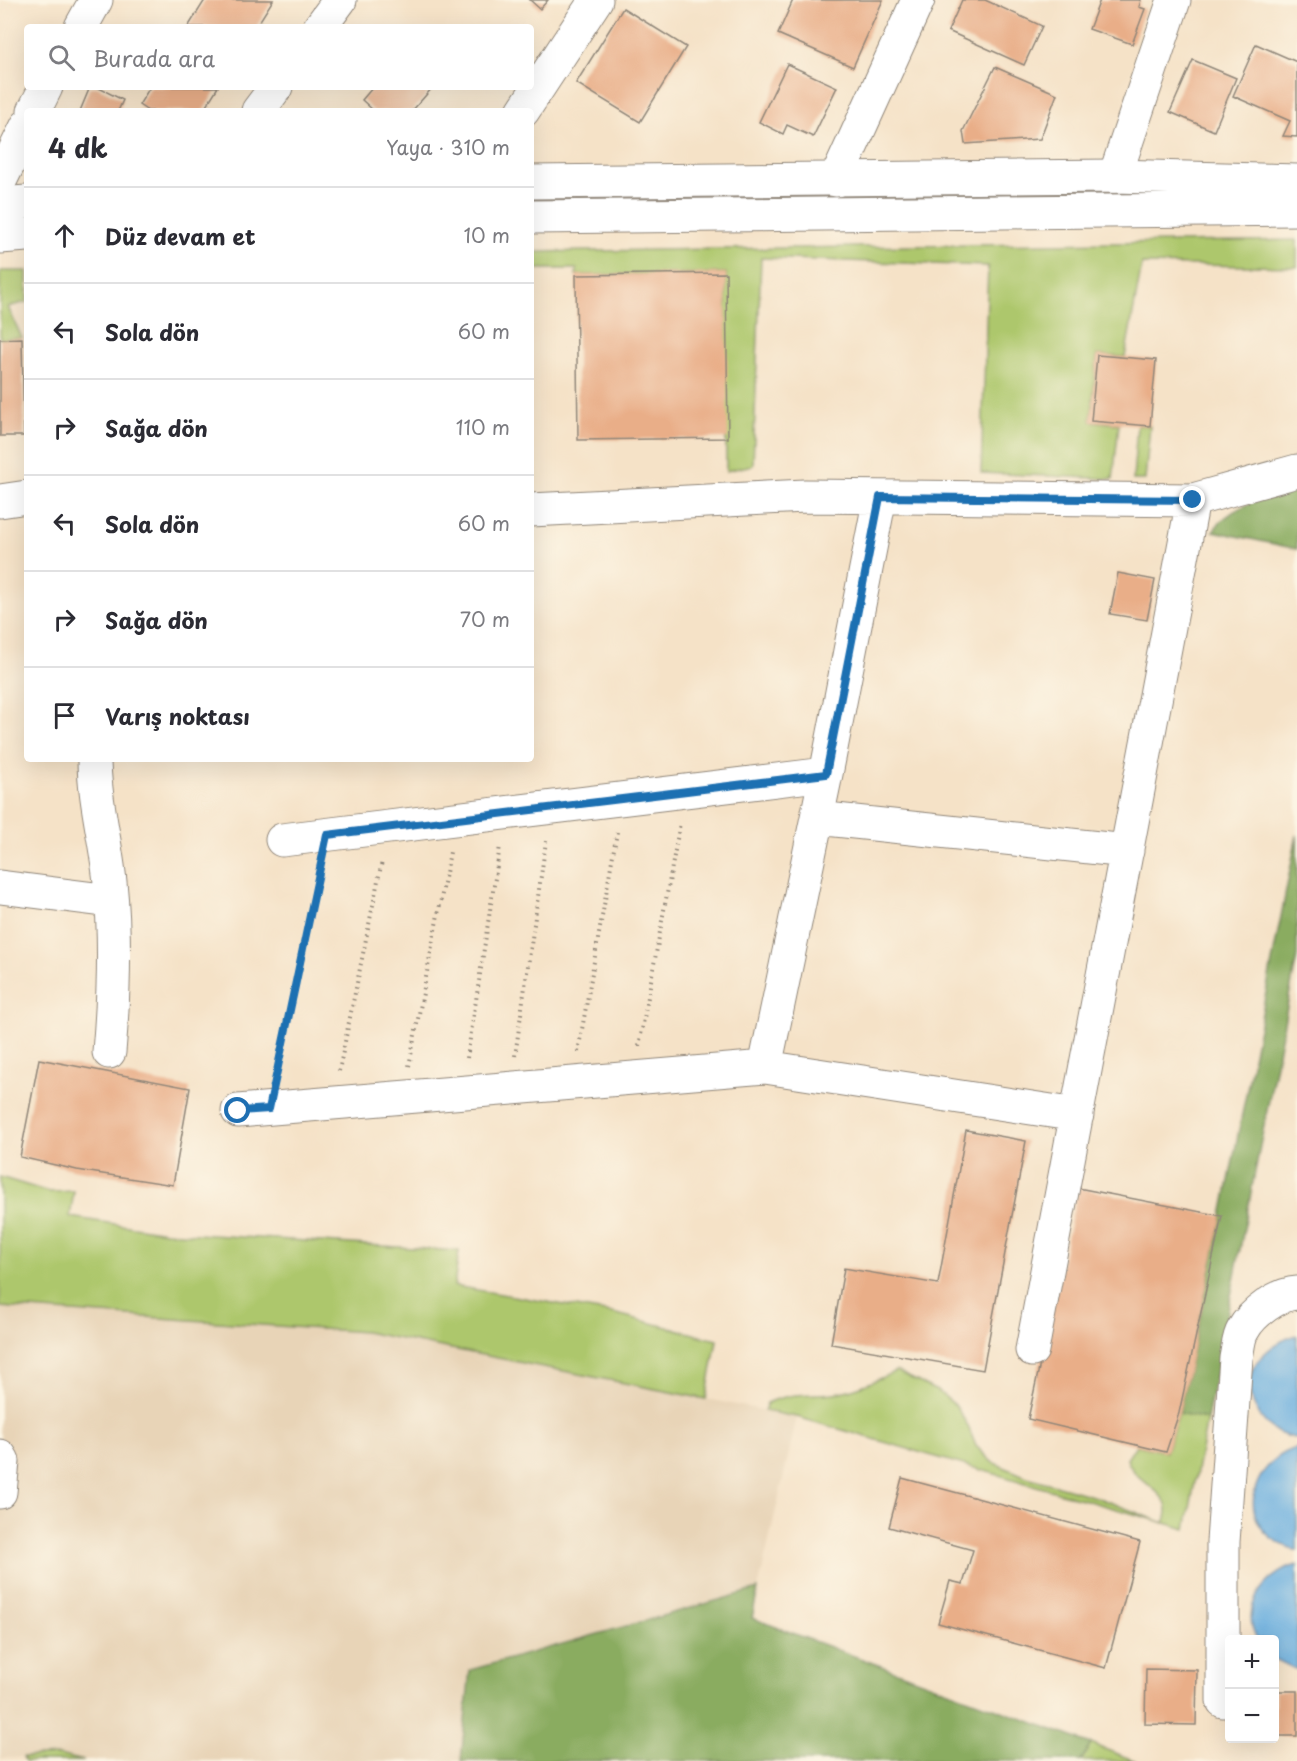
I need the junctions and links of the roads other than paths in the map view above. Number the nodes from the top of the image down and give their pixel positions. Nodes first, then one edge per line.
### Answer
1 (96, 0) edge
2 (340, 0) edge
3 (596, 0) edge
4 (918, 0) edge
5 (1174, 0) edge
6 (83, 24) edge
7 (322, 24) edge
8 (44, 90) edge
9 (274, 90) edge
10 (36, 108) edge
11 (260, 108) edge
12 (525, 108) edge
13 (24, 132) edge
14 (1115, 176) junction
15 (836, 180) junction
16 (0, 181) edge
17 (534, 183) edge
18 (1295, 197) edge
19 (24, 202) edge
20 (0, 204) edge
21 (534, 217) edge
22 (24, 235) edge
23 (0, 237) edge
24 (1297, 471) edge
25 (24, 497) edge
26 (880, 497) junction
27 (1193, 500) junction
28 (0, 501) edge
29 (534, 510) edge
30 (94, 762) edge
31 (826, 774) junction
32 (817, 818) junction
33 (282, 840) dead end
34 (1126, 851) junction
35 (0, 887) edge
36 (111, 901) junction
37 (109, 1052) dead end
38 (765, 1067) junction
39 (254, 1110) road end
40 (1077, 1115) junction
41 (1297, 1293) edge
42 (1032, 1350) dead end
43 (0, 1456) edge
44 (0, 1492) edge
45 (1222, 1701) dead end

1 - 6 main road
2 - 7 main road
3 - 12 main road
4 - 15 main road
5 - 14 main road
8 - 10 main road
9 - 11 main road
13 - 16 main road
14 - 15 main road
14 - 18 main road
15 - 17 main road
18 - 21 main road
19 - 20 main road
22 - 23 main road
24 - 27 main road
25 - 28 main road
26 - 27 main road
26 - 29 main road
26 - 31 main road
27 - 34 main road
30 - 36 main road
31 - 32 main road
31 - 33 main road
32 - 34 main road
32 - 38 main road
34 - 40 main road
35 - 36 main road
36 - 37 main road
38 - 39 main road
38 - 40 main road
40 - 42 main road
41 - 45 main road
43 - 44 main road

